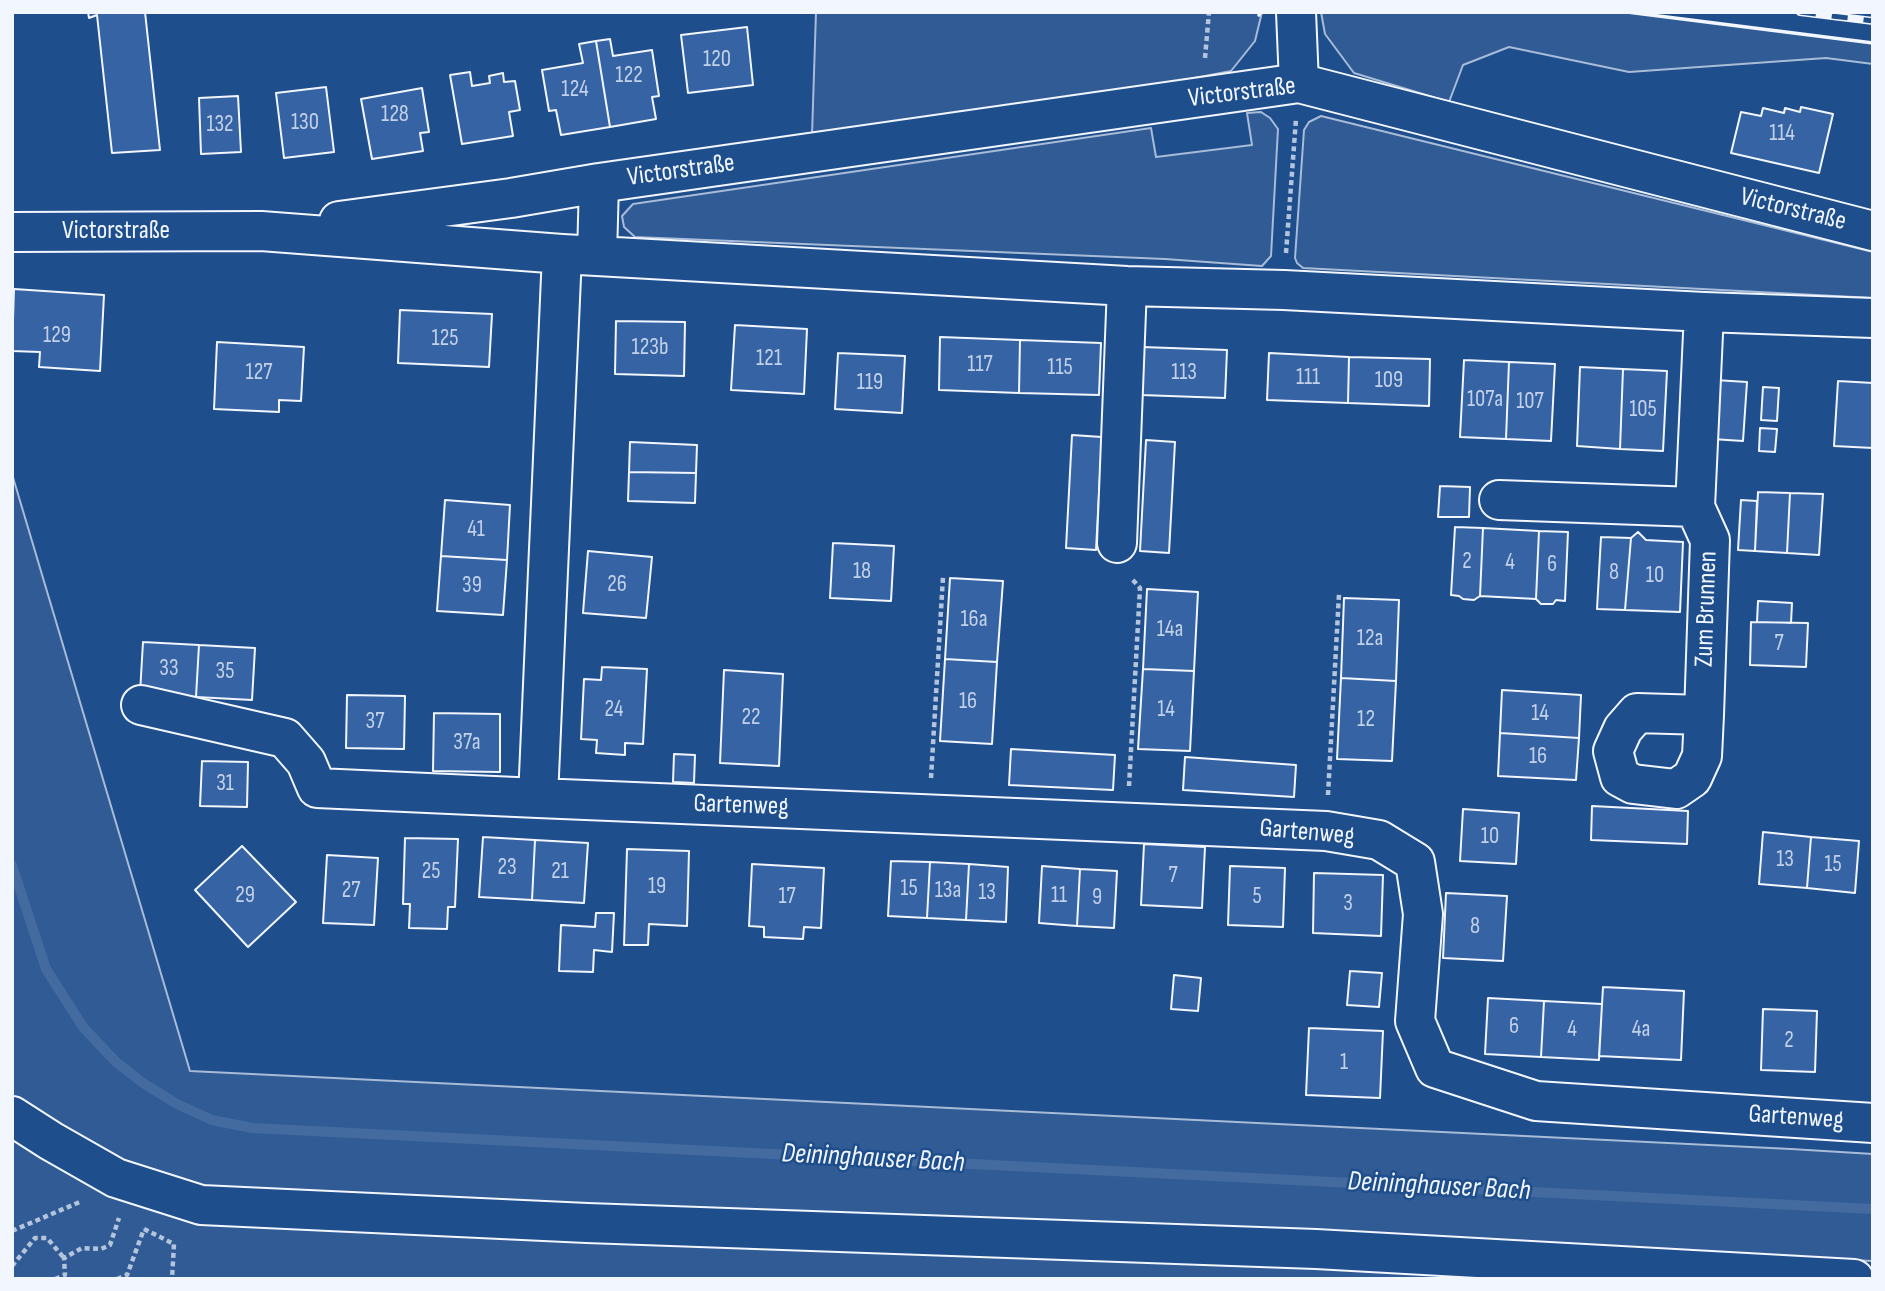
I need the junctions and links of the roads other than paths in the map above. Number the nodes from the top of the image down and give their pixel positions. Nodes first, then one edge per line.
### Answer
1 (1296, 12) edge
2 (1298, 83) junction
3 (599, 183) junction
4 (261, 231) junction
5 (1873, 231) edge
6 (12, 232) edge
7 (579, 255) junction
8 (1127, 286) junction
9 (1704, 312) junction
10 (1873, 318) edge
11 (1499, 500) dead end
12 (1695, 507) junction
13 (1117, 543) road end
14 (141, 705) dead end
15 (1704, 715) dead end
16 (538, 798) junction
17 (12, 1116) edge
18 (1873, 1123) edge
19 (1853, 1279) edge

1 - 2 street
2 - 3 street, Victorstraße
2 - 5 street, Victorstraße
3 - 4 street, Victorstraße
3 - 7 street, Victorstraße
4 - 6 street, Victorstraße
4 - 7 street, Victorstraße
7 - 8 street, Victorstraße
7 - 16 street
8 - 9 street, Victorstraße
8 - 13 street
9 - 10 street, Victorstraße
9 - 12 street, Zum Brunnen
11 - 12 street
12 - 15 street, Zum Brunnen
14 - 16 street, Gartenweg
16 - 18 street, Gartenweg
17 - 19 street

